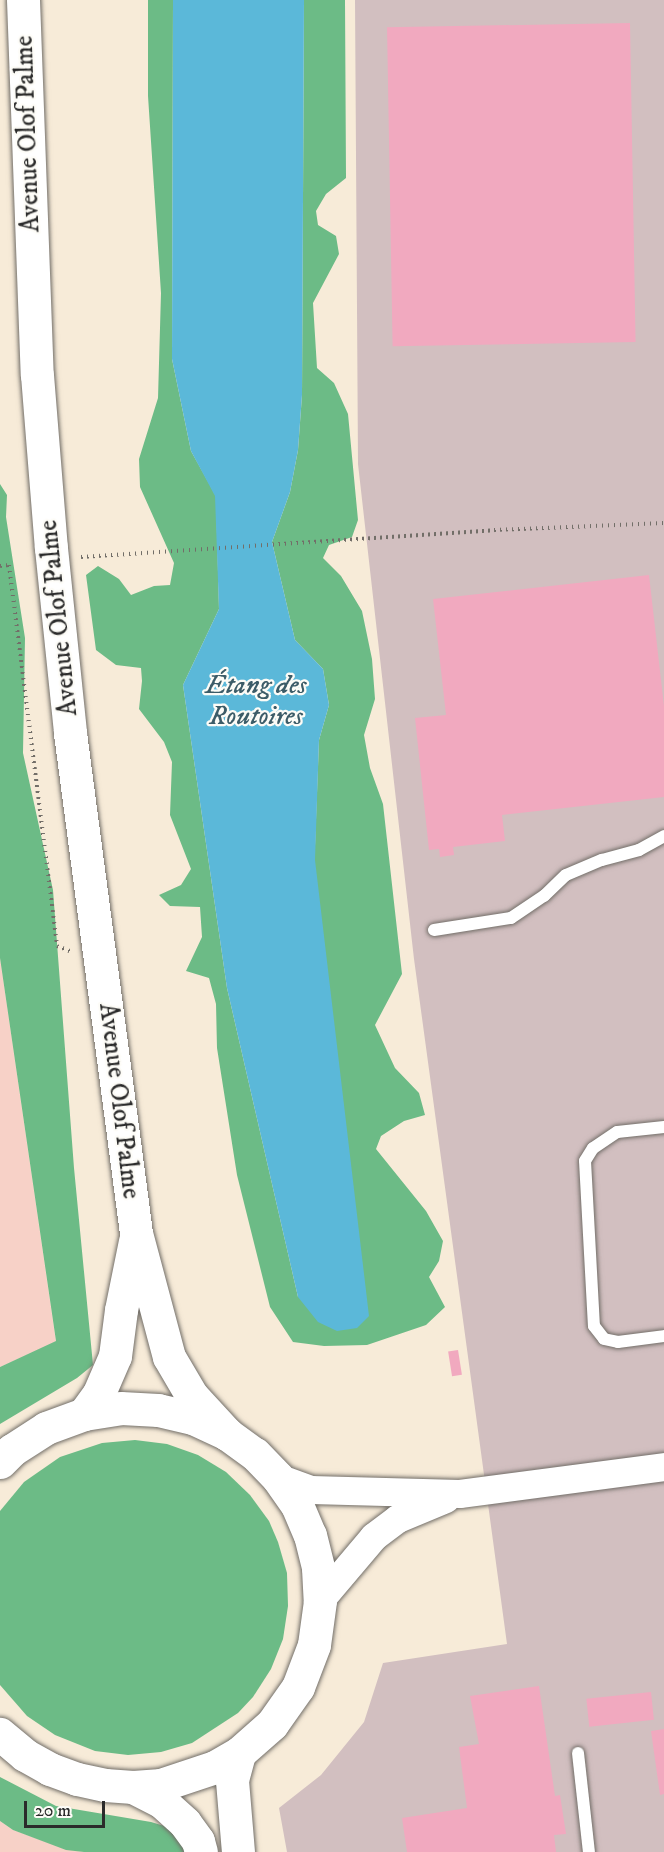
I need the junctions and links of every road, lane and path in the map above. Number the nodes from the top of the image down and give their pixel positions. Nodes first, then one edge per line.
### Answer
1 (24, 0) edge
2 (664, 522) edge
3 (78, 557) dead end
4 (0, 566) edge
5 (664, 836) edge
6 (434, 930) dead end
7 (78, 954) dead end
8 (664, 1127) edge
9 (136, 1233) junction
10 (664, 1336) edge
11 (84, 1414) junction
12 (227, 1434) junction
13 (4, 1454) edge
14 (664, 1467) edge
15 (278, 1478) junction
16 (460, 1494) junction
17 (320, 1601) junction
18 (0, 1734) edge
19 (239, 1753) junction
20 (578, 1753) dead end
21 (133, 1787) junction
22 (201, 1852) edge
23 (238, 1852) edge
24 (589, 1852) edge

1 - 9 main road, Avenue Olof Palme
2 - 3 path
4 - 7 path
5 - 6 lane
8 - 10 lane
9 - 11 main road, Avenue Olof Palme
9 - 12 main road, Avenue Olof Palme
11 - 12 main road
11 - 13 main road
12 - 15 main road
14 - 16 street
15 - 16 street
15 - 17 main road
16 - 17 street
17 - 19 main road
18 - 21 main road
19 - 21 main road
19 - 23 main road
20 - 24 lane
21 - 22 main road

